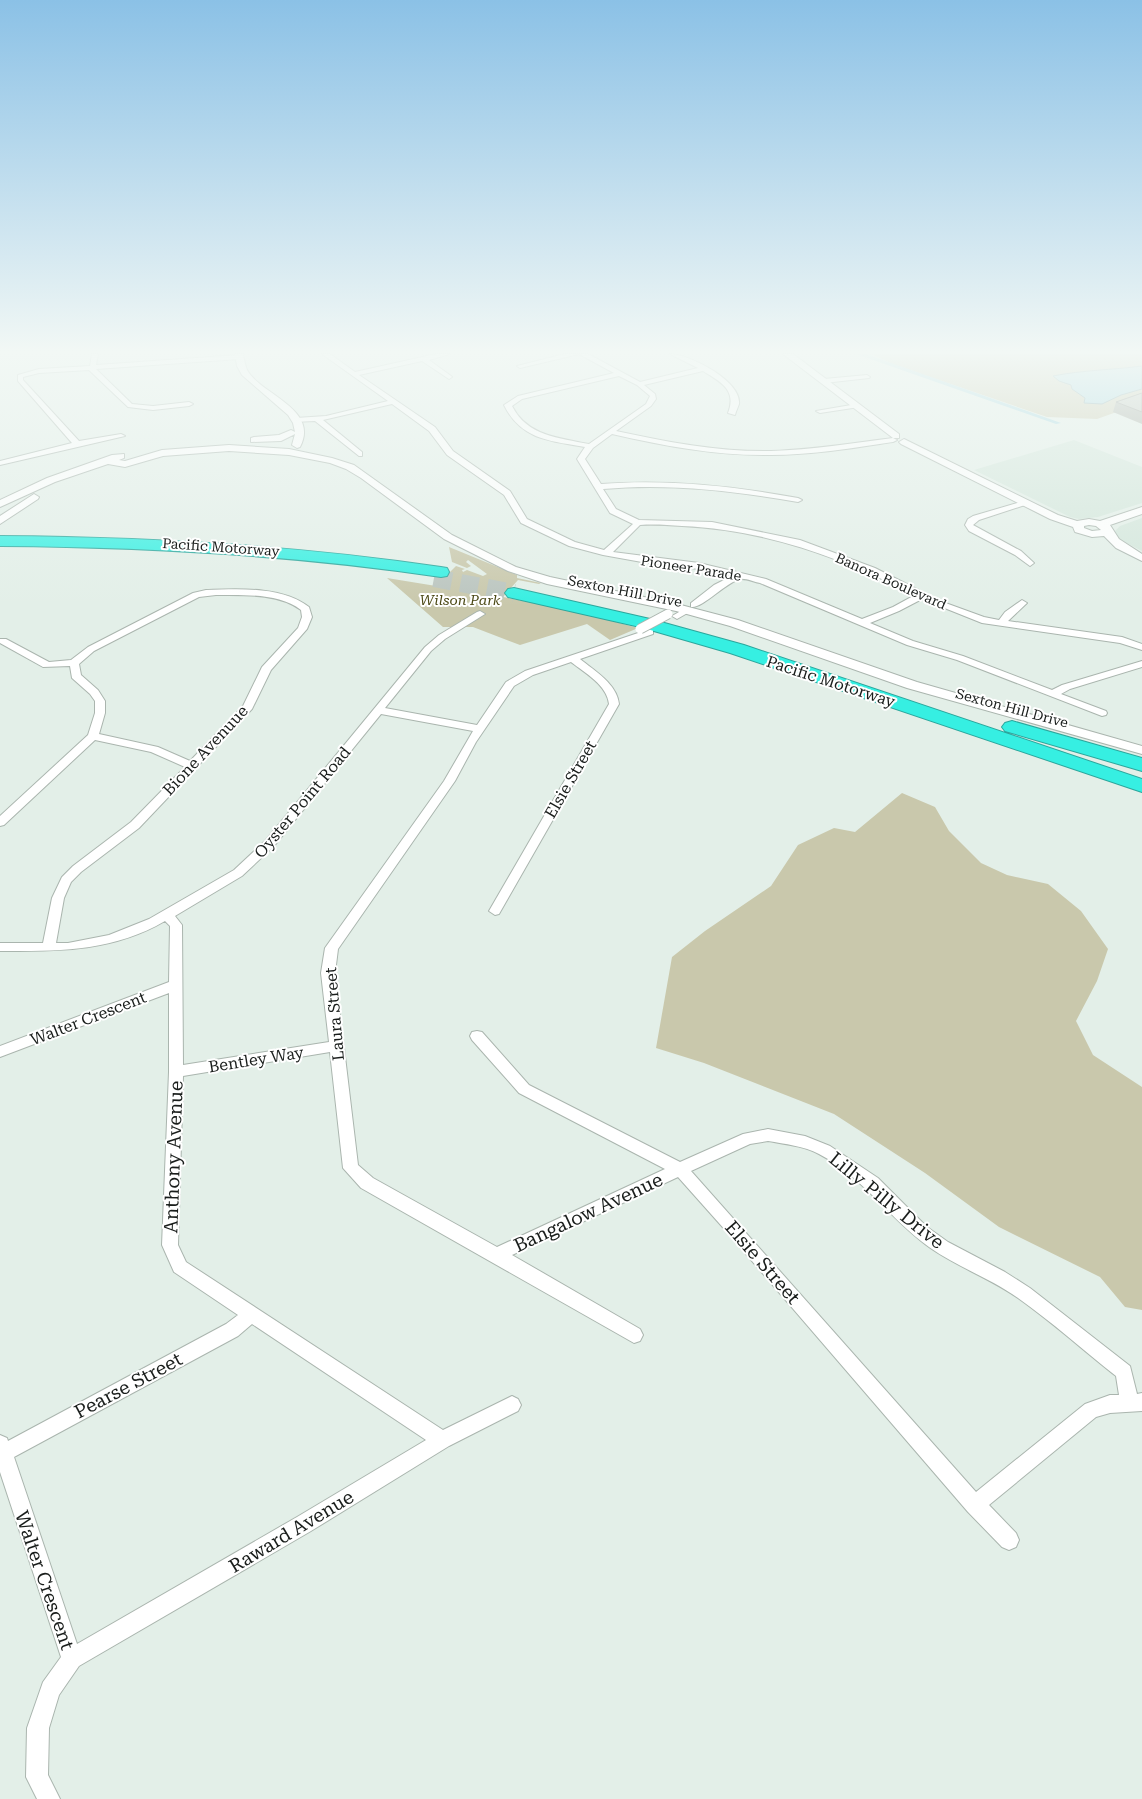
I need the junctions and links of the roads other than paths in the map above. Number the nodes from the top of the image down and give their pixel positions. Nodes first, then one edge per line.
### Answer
1 (72, 438) edge
2 (110, 438) edge
3 (277, 438) edge
4 (298, 438) edge
5 (339, 438) edge
6 (439, 438) edge
7 (558, 438) edge
8 (602, 438) edge
9 (641, 438) edge
10 (898, 439) joint
11 (232, 441) junction
12 (77, 444) junction
13 (292, 445) junction
14 (590, 446) junction
15 (270, 450) junction
16 (359, 454) dead end
17 (123, 460) junction
18 (0, 463) edge
19 (344, 465) junction
20 (597, 487) junction
21 (798, 500) dead end
22 (1027, 503) junction
23 (0, 504) edge
24 (1142, 510) edge
25 (0, 521) edge
26 (638, 523) junction
27 (1078, 525) junction
28 (1104, 528) junction
29 (1093, 534) junction
30 (0, 541) edge
31 (0, 547) edge
32 (267, 553) junction
33 (606, 553) junction
34 (1142, 558) edge
35 (1142, 562) edge
36 (1030, 563) dead end
37 (438, 575) tunnel mouth
38 (740, 576) junction
39 (922, 595) junction
40 (1022, 603) dead end
41 (681, 610) junction
42 (480, 614) dead end
43 (861, 623) junction
44 (1000, 624) junction
45 (3, 641) dead end
46 (1142, 647) edge
47 (572, 658) junction
48 (74, 663) junction
49 (1142, 664) edge
50 (1053, 694) junction
51 (878, 696) junction
52 (378, 710) junction
53 (1102, 713) dead end
54 (978, 719) junction
55 (479, 729) junction
56 (93, 736) junction
57 (1142, 743) edge
58 (1142, 750) edge
59 (1142, 765) edge
60 (192, 766) junction
61 (1142, 776) edge
62 (1142, 786) edge
63 (1142, 796) edge
64 (0, 822) edge
65 (495, 911) dead end
66 (167, 915) junction
67 (0, 946) edge
68 (49, 948) junction
69 (176, 985) junction
70 (477, 1036) dead end
71 (337, 1046) junction
72 (0, 1052) edge
73 (176, 1072) junction
74 (680, 1170) junction
75 (497, 1255) junction
76 (251, 1314) junction
77 (634, 1335) dead end
78 (1136, 1402) edge
79 (512, 1405) dead end
80 (442, 1440) junction
81 (1, 1448) edge
82 (975, 1505) junction
83 (1009, 1540) dead end
84 (72, 1659) junction
85 (48, 1799) edge

1 - 12 street
2 - 12 street
3 - 11 street
4 - 13 street
5 - 16 street
6 - 33 street, Pioneer Parade
7 - 14 street
8 - 14 street
9 - 10 street
10 - 22 street
11 - 13 street, Sexton Hill Drive
11 - 17 street, Sexton Hill Drive
12 - 18 street
13 - 15 street
13 - 19 street
13 - 41 street, Sexton Hill Drive
14 - 20 street
15 - 17 street, Sexton Hill Drive
15 - 19 street, Sexton Hill Drive
17 - 23 street, Sexton Hill Drive
17 - 25 street, Sexton Hill Drive
19 - 41 street, Sexton Hill Drive
20 - 21 street
20 - 26 street
22 - 27 street
22 - 36 street
24 - 28 street
26 - 33 street
26 - 39 street, Banora Boulevard
27 - 28 street
27 - 29 street
28 - 29 street
28 - 34 street
29 - 35 street
30 - 32 highway, Pacific Motorway
31 - 32 highway, Pacific Motorway
32 - 37 highway, Pacific Motorway
33 - 38 street, Pioneer Parade
38 - 41 street, Laura Street
38 - 43 street, Pioneer Parade
39 - 43 street
39 - 44 street, Banora Boulevard
40 - 44 street
41 - 47 street, Laura Street
41 - 57 street, Sexton Hill Drive
41 - 58 street, Sexton Hill Drive
42 - 52 street, Oyster Point Road
43 - 50 street, Pioneer Parade
44 - 46 street, Banora Boulevard
45 - 48 street
47 - 55 street, Laura Street
47 - 65 street, Elsie Street
48 - 56 street
48 - 60 street, Bione Avenuue
49 - 50 street
50 - 53 street, Pioneer Parade
51 - 54 highway, Pacific Motorway
51 - 62 highway, Pacific Motorway
51 - 63 highway
52 - 55 street
52 - 66 street, Oyster Point Road
54 - 59 highway
54 - 61 highway, Pacific Motorway
55 - 71 street, Laura Street
56 - 60 street
56 - 64 street
60 - 68 street, Bione Avenuue
66 - 68 street, Oyster Point Road
66 - 69 street, Anthony Avenue
67 - 68 street, Oyster Point Road
69 - 72 street, Walter Crescent
69 - 73 street, Anthony Avenue
70 - 74 street, Elsie Street
71 - 73 street, Bentley Way
71 - 75 street, Laura Street
73 - 76 street, Anthony Avenue
74 - 75 street, Bangalow Avenue
74 - 78 street, Lilly Pilly Drive
74 - 82 street, Elsie Street
75 - 77 street, Laura Street
76 - 80 street, Anthony Avenue
76 - 81 street, Pearse Street
78 - 82 street
79 - 80 street, Raward Avenue
80 - 84 street, Raward Avenue
81 - 84 street, Walter Crescent
82 - 83 street, Elsie Street
84 - 85 street

